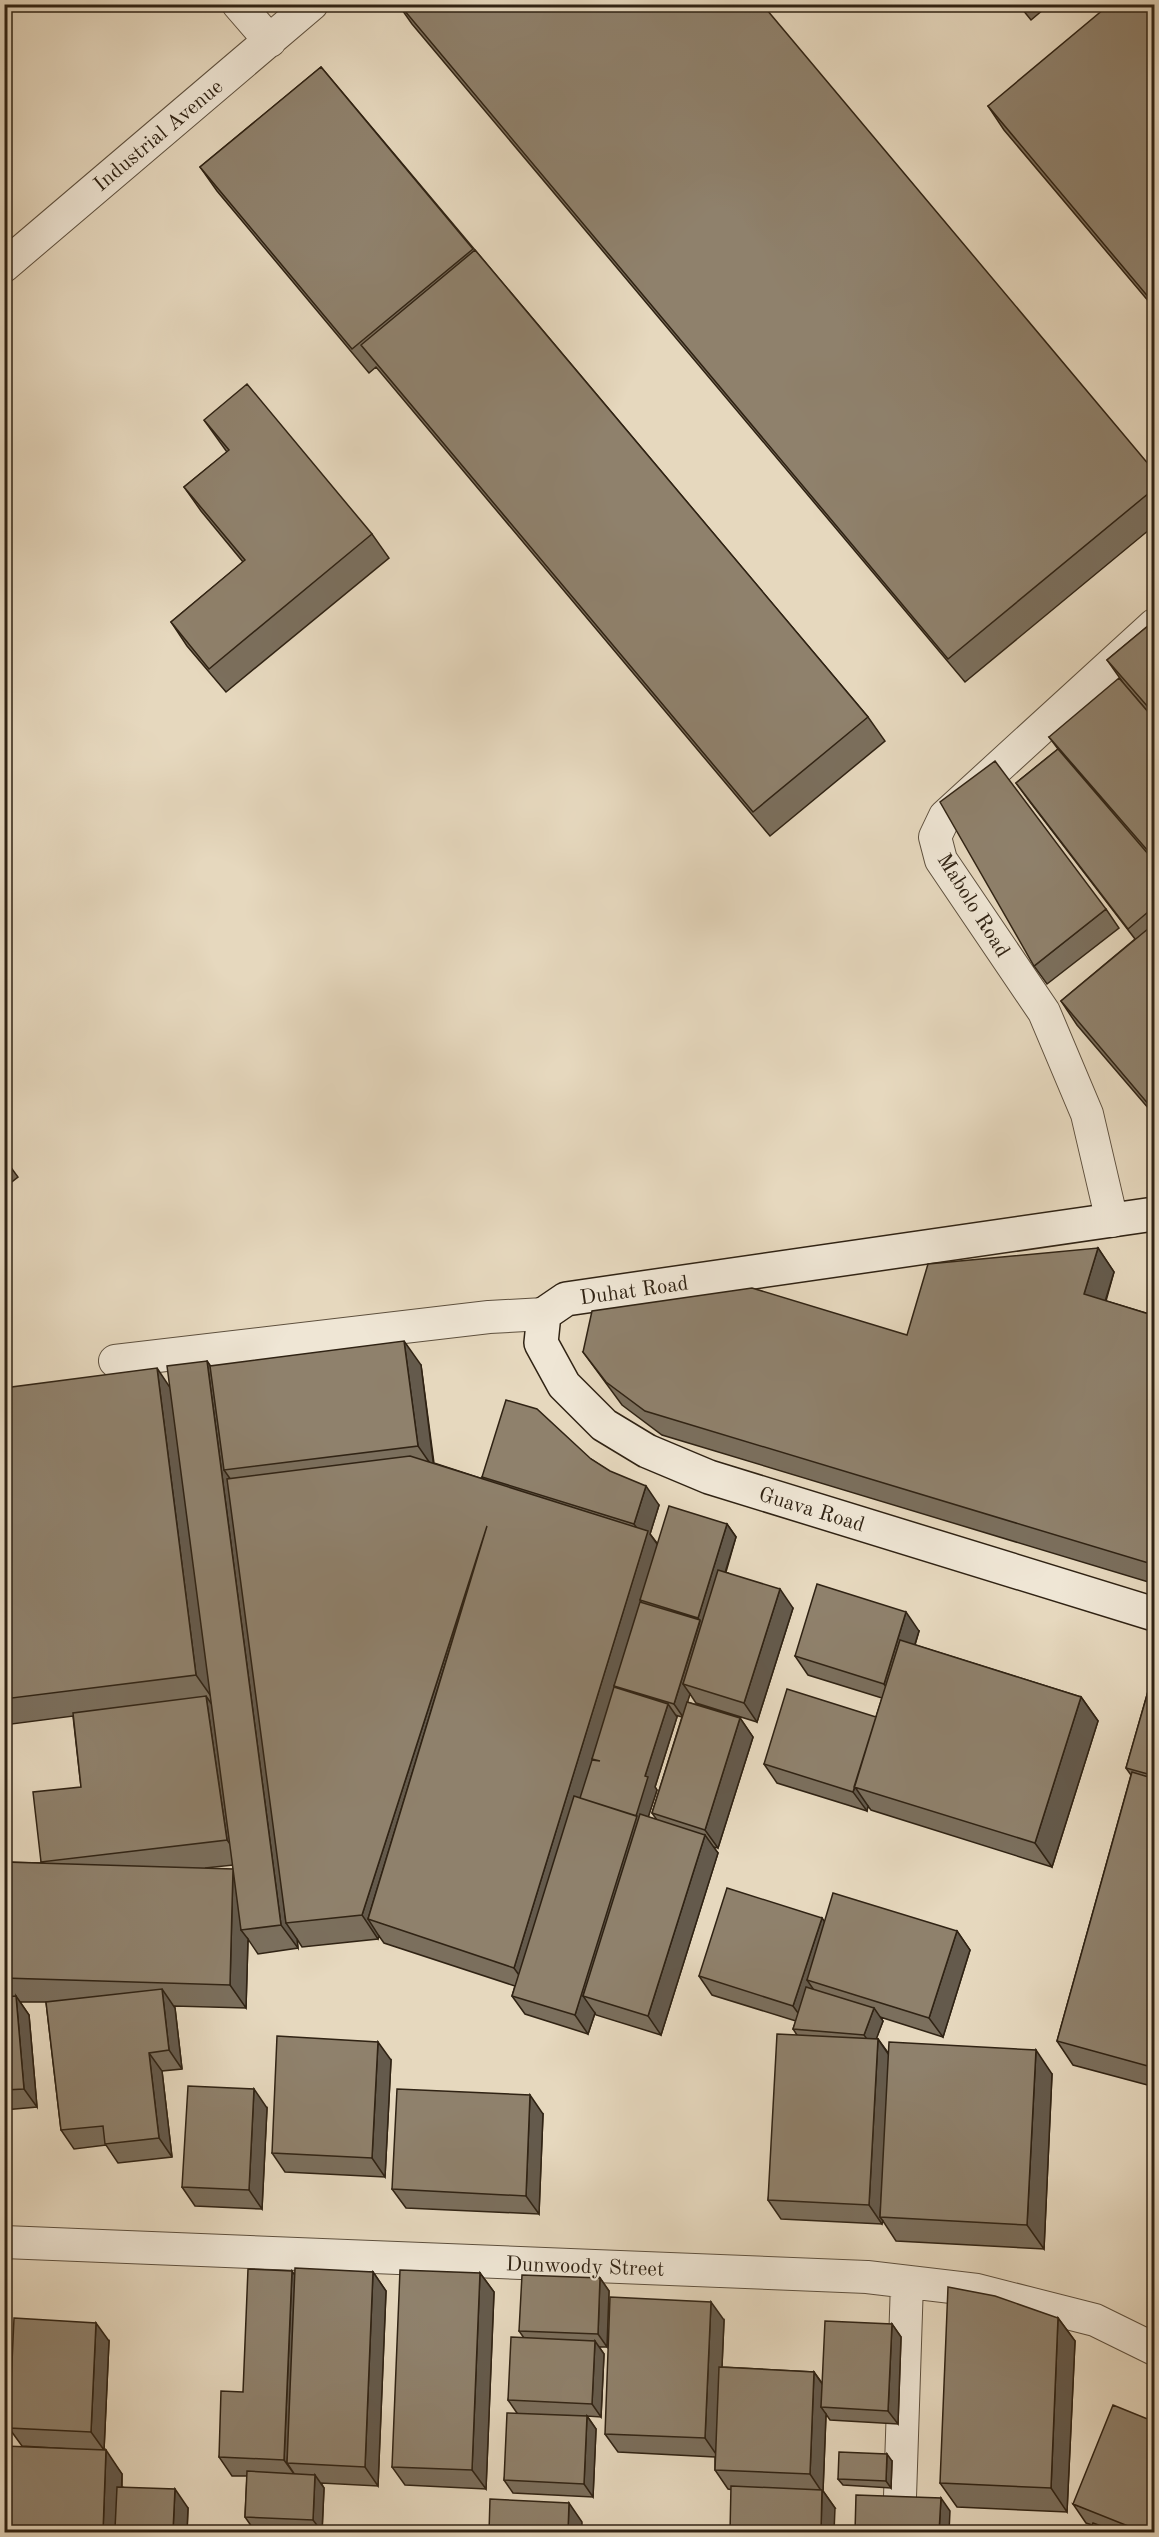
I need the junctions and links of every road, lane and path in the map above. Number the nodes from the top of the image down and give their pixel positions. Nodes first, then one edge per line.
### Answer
1 (238, 4) edge
2 (312, 4) edge
3 (270, 41) junction
4 (4, 266) edge
5 (1155, 625) edge
6 (1155, 1214) edge
7 (1112, 1221) junction
8 (544, 1314) junction
9 (115, 1361) dead end
10 (1155, 1614) edge
11 (4, 2242) edge
12 (908, 2282) junction
13 (1155, 2349) edge
14 (900, 2497) edge

1 - 3 street
2 - 3 street, Industrial Avenue
3 - 4 street, Industrial Avenue
5 - 7 street, Mabolo Road
6 - 7 street, Duhat Road
7 - 8 street, Duhat Road
8 - 9 street, Duhat Road
8 - 10 street, Guava Road
11 - 12 street, Dunwoody Street
12 - 13 street, Dunwoody Street
12 - 14 street

